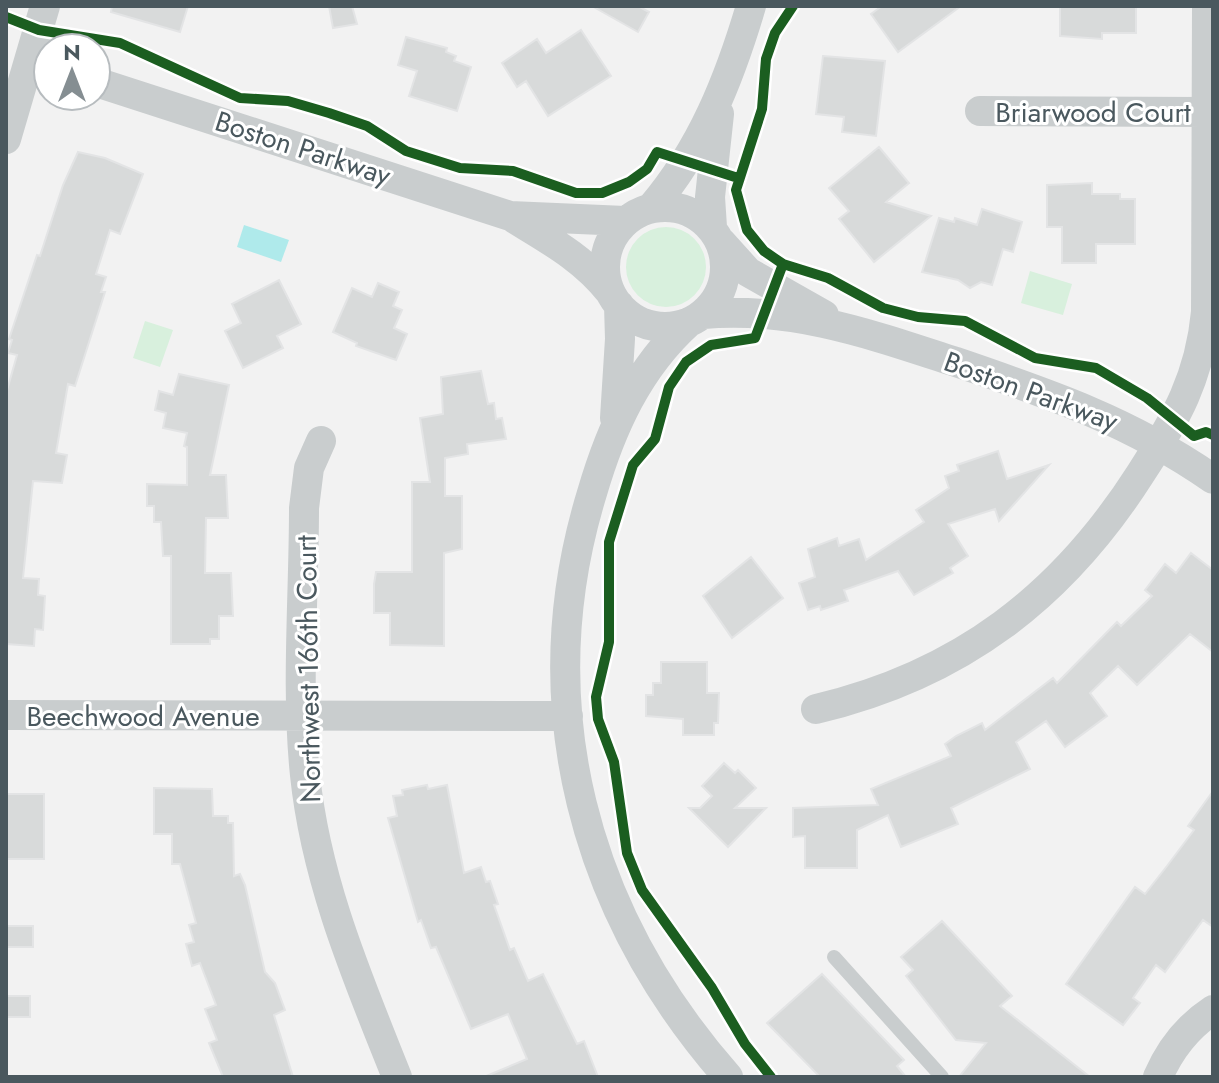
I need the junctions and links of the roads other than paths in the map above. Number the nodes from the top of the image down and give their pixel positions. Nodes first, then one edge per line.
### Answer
1 (45, 6) edge
2 (751, 6) edge
3 (1207, 6) edge
4 (28, 63) edge
5 (112, 87) edge
6 (720, 100) junction
7 (980, 111) dead end
8 (1206, 112) junction
9 (6, 139) edge
10 (652, 207) junction
11 (510, 216) junction
12 (625, 221) junction
13 (716, 234) junction
14 (614, 299) junction
15 (696, 318) junction
16 (840, 324) junction
17 (614, 424) junction
18 (321, 441) dead end
19 (1160, 444) junction
20 (1213, 479) edge
21 (816, 709) dead end
22 (6, 715) edge
23 (303, 716) junction
24 (568, 716) junction
25 (834, 957) dead end
26 (1213, 1010) edge
27 (1163, 1065) edge
28 (397, 1077) edge
29 (728, 1077) edge
30 (942, 1077) edge

1 - 4 street
2 - 6 street
3 - 8 street
4 - 9 street
5 - 11 street, Boston Parkway
6 - 10 street
6 - 13 street
7 - 8 street, Briarwood Court
8 - 19 street
10 - 12 street
10 - 13 street
11 - 12 street, Boston Parkway
11 - 14 street, Boston Parkway
12 - 14 street
13 - 15 street
13 - 16 street, Boston Parkway
14 - 15 street
14 - 17 street
15 - 16 street, Boston Parkway
15 - 17 street
16 - 19 street, Boston Parkway
17 - 24 street
18 - 23 street, Northwest 166th Court
19 - 20 street, Boston Parkway
19 - 21 street
22 - 23 street, Beechwood Avenue
23 - 24 street, Beechwood Avenue
23 - 28 street, Northwest 166th Court
24 - 29 street
25 - 30 lane
26 - 27 street

